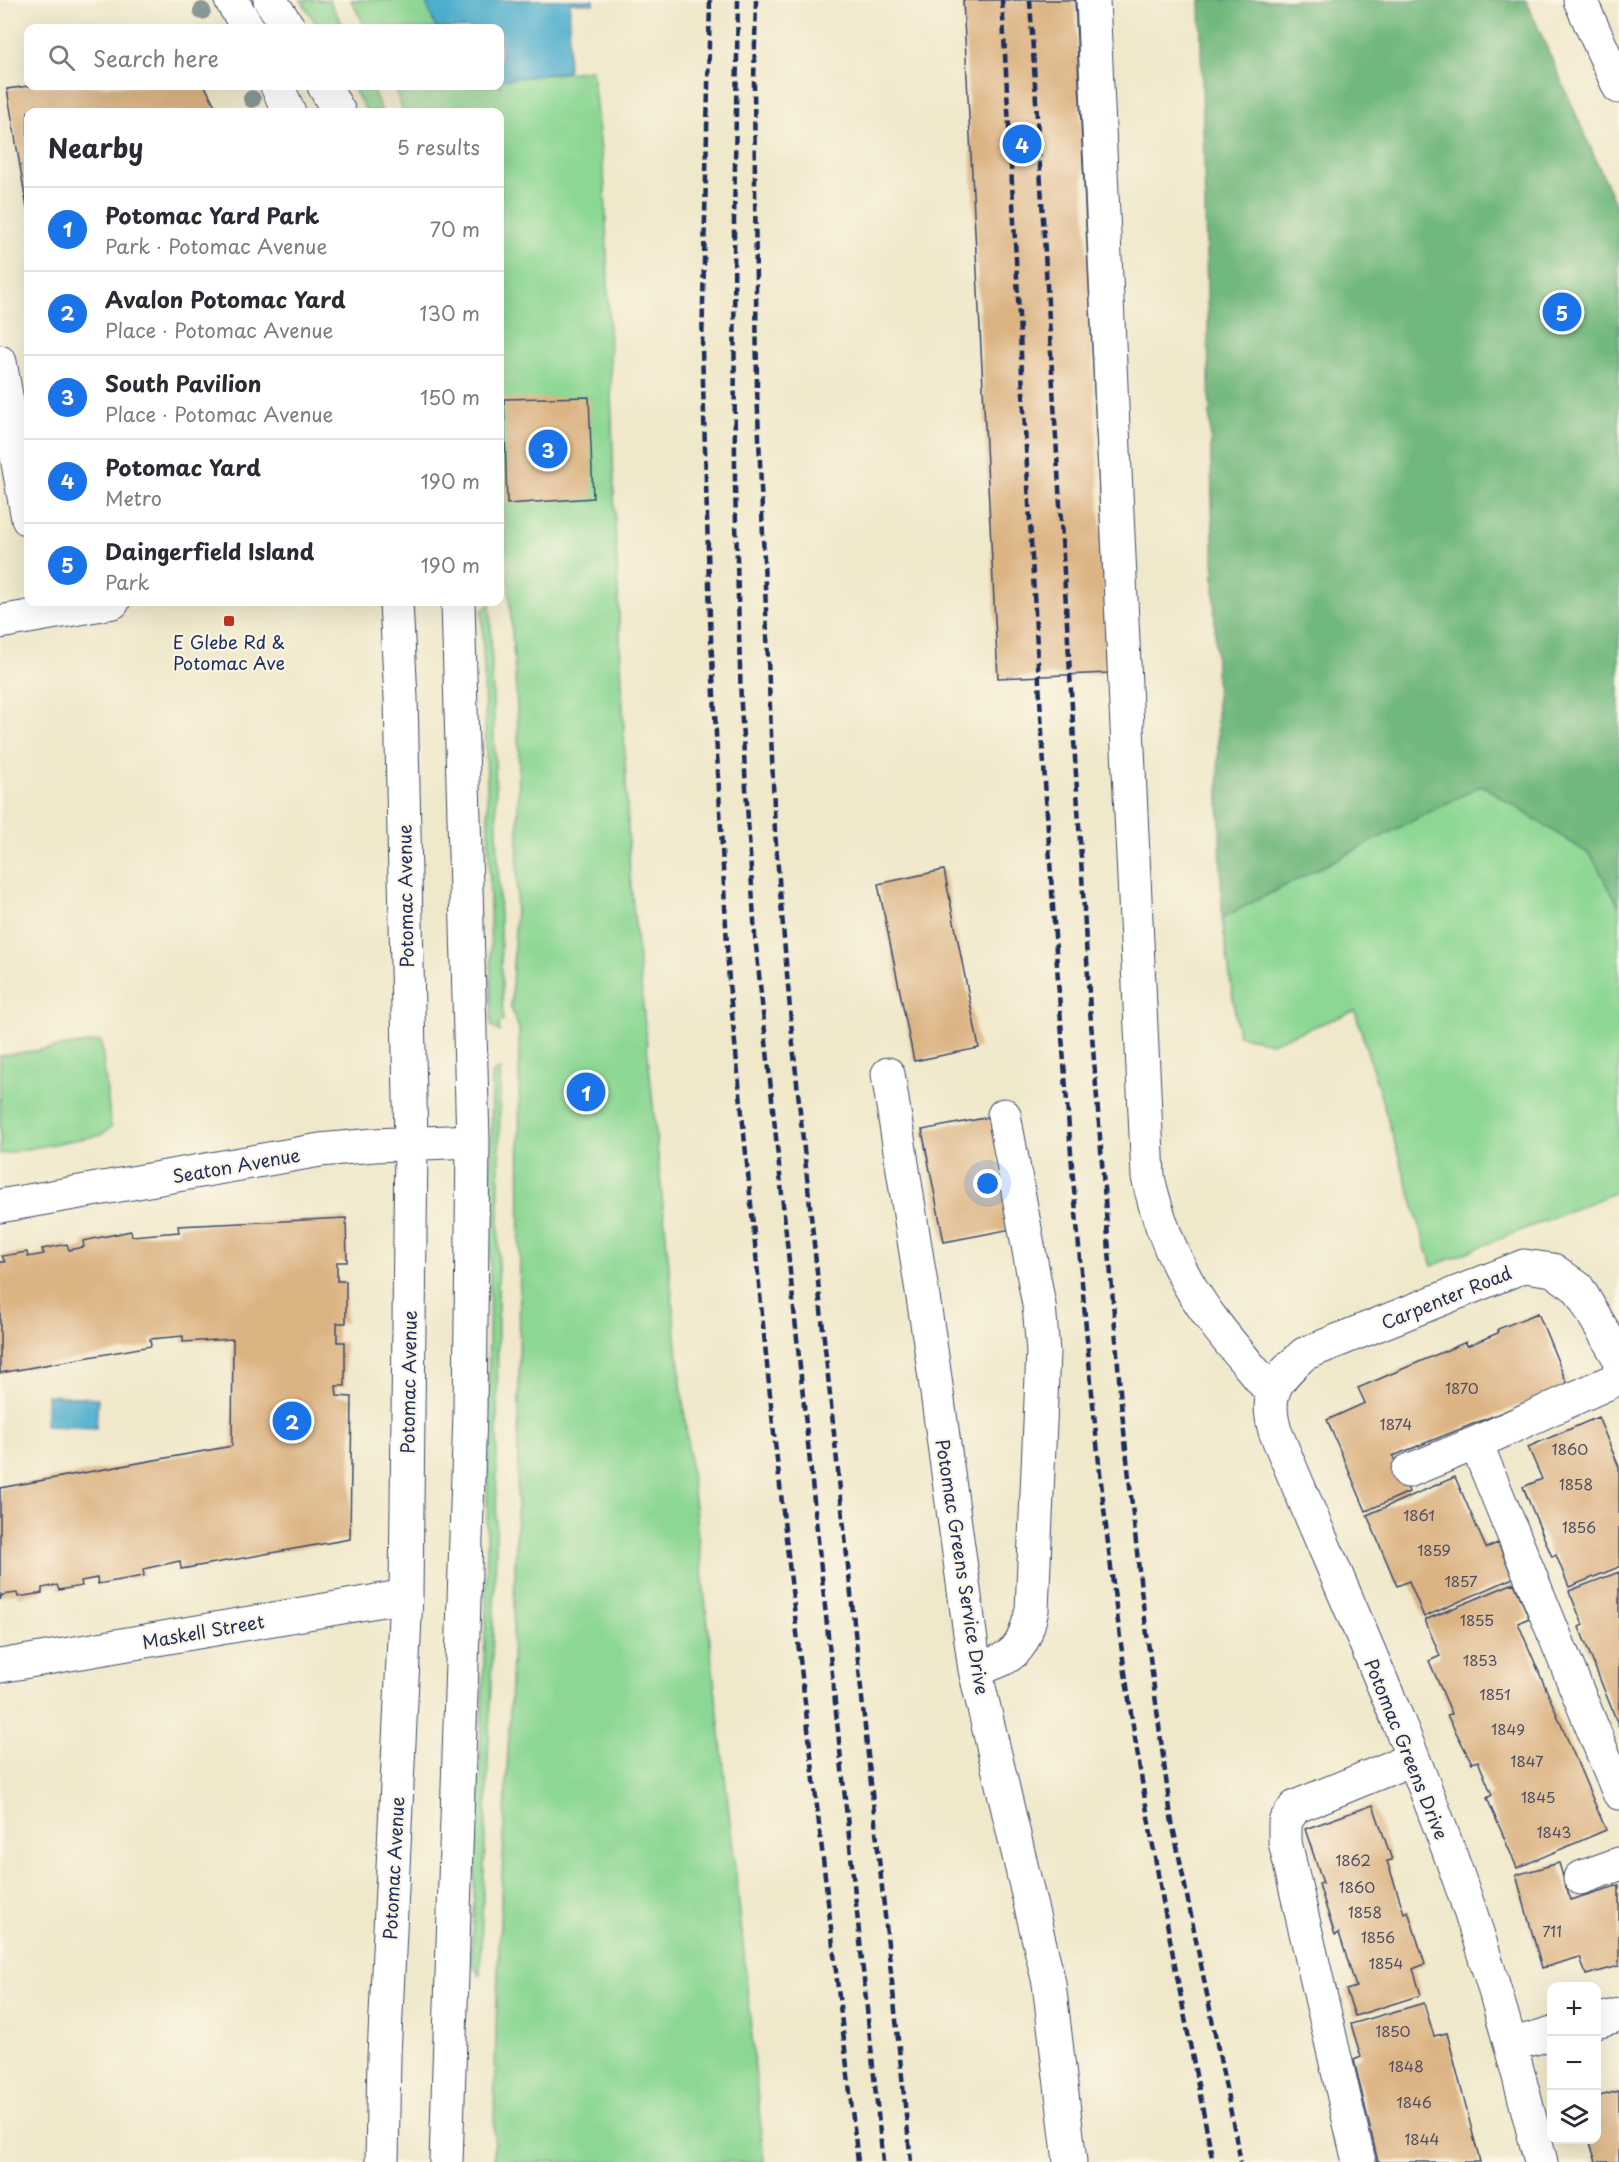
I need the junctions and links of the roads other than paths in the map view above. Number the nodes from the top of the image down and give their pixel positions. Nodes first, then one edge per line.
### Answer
1 (231, 0) edge
2 (270, 0) edge
3 (1093, 0) edge
4 (1580, 0) edge
5 (246, 24) edge
6 (286, 24) edge
7 (1619, 87) edge
8 (279, 90) edge
9 (326, 90) edge
10 (287, 108) edge
11 (337, 108) edge
12 (0, 362) edge
13 (24, 497) edge
14 (67, 606) edge
15 (396, 606) edge
16 (458, 606) edge
17 (44, 608) edge
18 (0, 622) edge
19 (888, 1074) dead end
20 (1004, 1115) dead end
21 (473, 1141) junction
22 (411, 1143) junction
23 (0, 1206) edge
24 (1619, 1358) edge
25 (1619, 1378) edge
26 (1271, 1392) junction
27 (1476, 1443) junction
28 (1408, 1471) dead end
29 (405, 1596) junction
30 (0, 1666) edge
31 (975, 1670) junction
32 (1412, 1759) junction
33 (1619, 1793) edge
34 (1619, 1864) edge
35 (1580, 1878) dead end
36 (1619, 2015) edge
37 (1601, 2020) edge
38 (1547, 2035) edge
39 (1511, 2045) junction
40 (382, 2162) edge
41 (446, 2162) edge
42 (1071, 2162) edge
43 (1359, 2162) edge
44 (1541, 2162) edge

1 - 5 main road
2 - 6 main road
3 - 26 main road
4 - 7 main road
8 - 10 main road
9 - 11 main road
12 - 13 main road
14 - 17 main road
15 - 22 main road, Potomac Avenue
16 - 21 main road
17 - 18 main road
19 - 31 main road, Potomac Greens Service Drive
20 - 31 main road
21 - 22 main road, Seaton Avenue
21 - 41 main road
22 - 23 main road, Seaton Avenue
22 - 29 main road, Potomac Avenue
24 - 26 main road, Carpenter Road
25 - 27 main road
26 - 32 main road, Potomac Greens Drive
27 - 28 main road
27 - 33 main road
29 - 30 main road, Maskell Street
29 - 40 main road, Potomac Avenue
31 - 42 main road, Potomac Greens Service Drive
32 - 39 main road, Potomac Greens Drive
32 - 43 main road
34 - 35 main road
36 - 37 main road
38 - 39 main road
39 - 44 main road, Potomac Greens Drive

